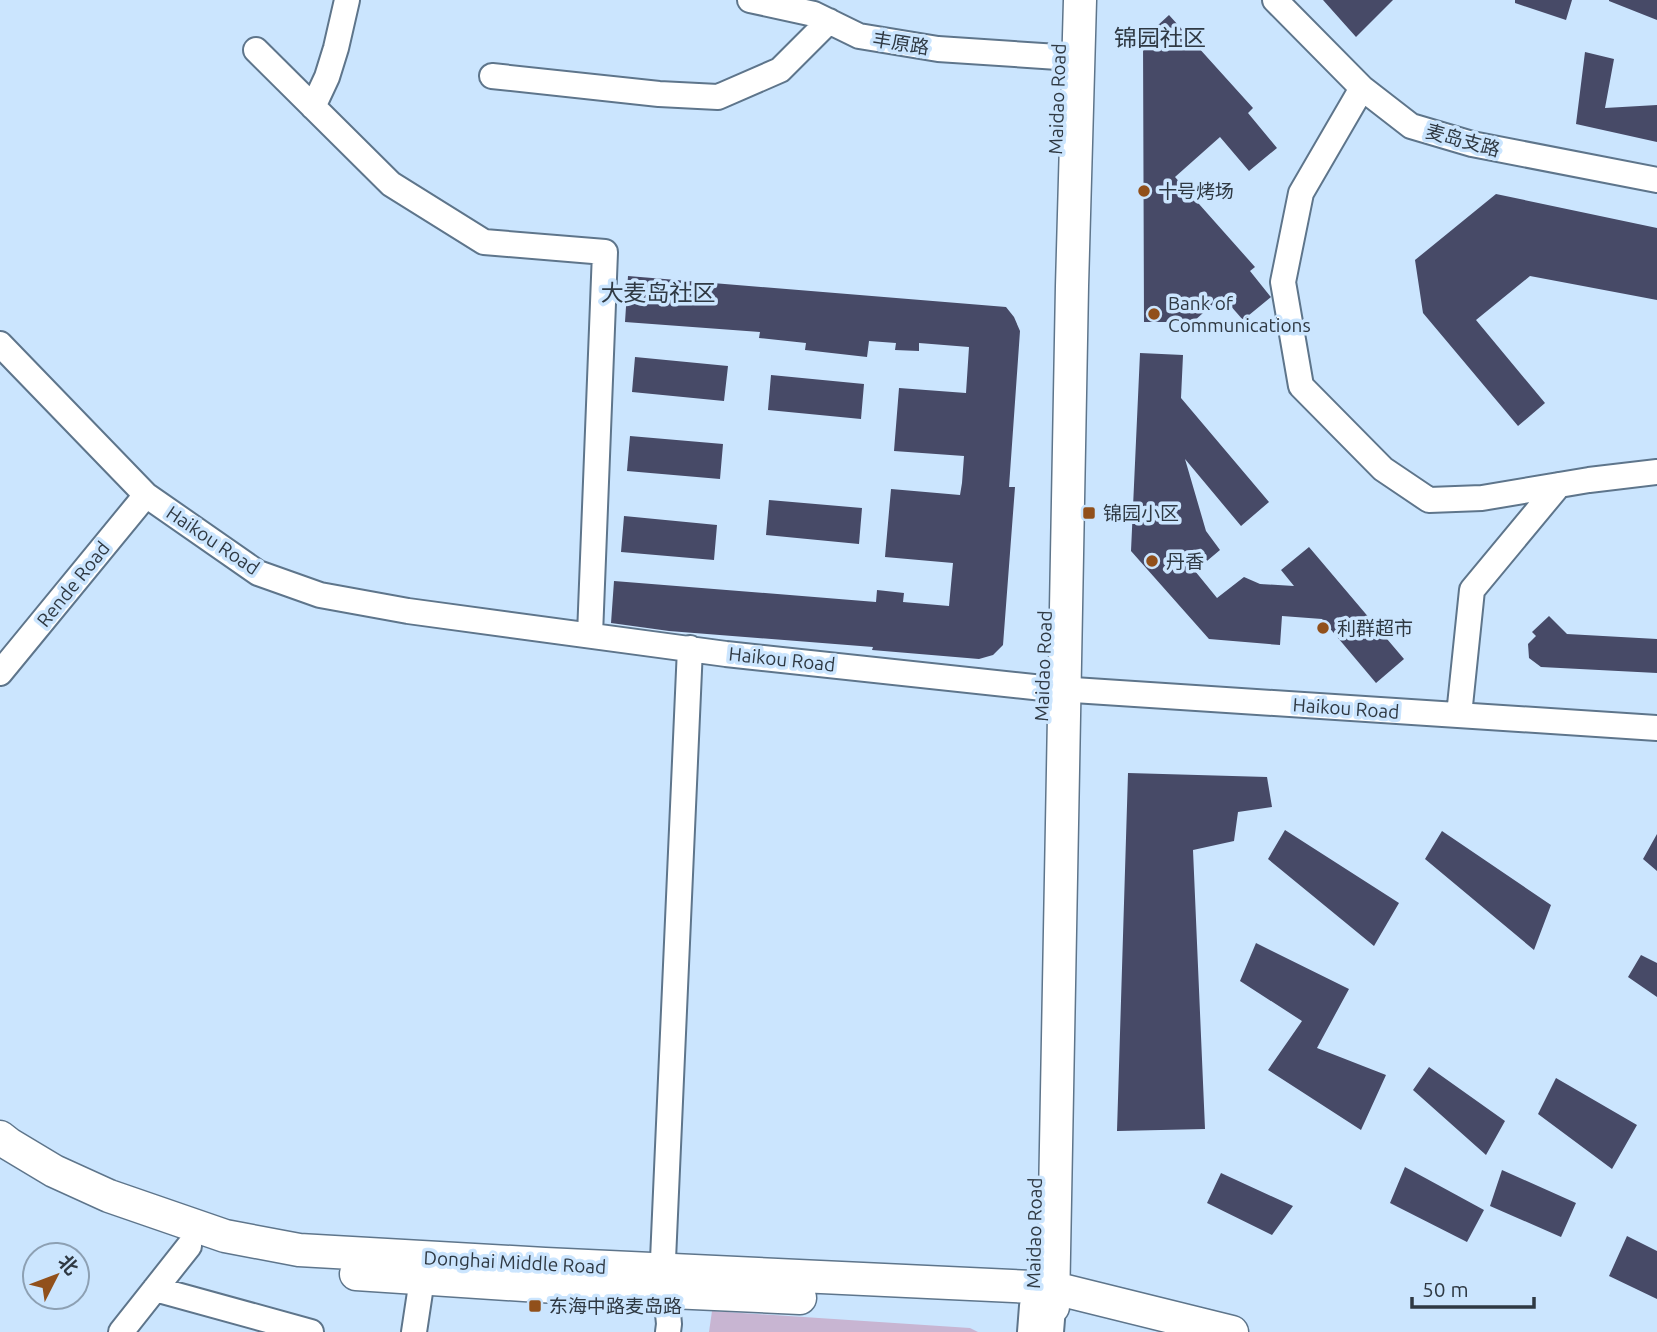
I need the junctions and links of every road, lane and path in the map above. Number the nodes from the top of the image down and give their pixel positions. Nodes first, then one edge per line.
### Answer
1 (346, 0) edge
2 (750, 0) edge
3 (1060, 0) edge
4 (1080, 0) edge
5 (1275, 0) edge
6 (829, 21) junction
7 (256, 50) dead end
8 (1058, 57) junction
9 (492, 76) dead end
10 (1362, 88) junction
11 (313, 107) junction
12 (1657, 180) edge
13 (0, 344) edge
14 (1657, 472) edge
15 (1559, 485) junction
16 (146, 495) junction
17 (590, 635) junction
18 (690, 649) junction
19 (0, 673) edge
20 (1053, 689) junction
21 (1459, 715) junction
22 (1657, 729) edge
23 (0, 1137) edge
24 (0, 1158) edge
25 (189, 1246) junction
26 (422, 1279) junction
27 (665, 1281) junction
28 (155, 1289) junction
29 (1042, 1309) edge
30 (285, 1329) edge
31 (121, 1332) edge
32 (311, 1332) edge
33 (414, 1332) edge
34 (668, 1332) edge
35 (1154, 1332) edge
36 (1233, 1332) edge

1 - 11 street
2 - 6 street, 丰原路
3 - 8 main road, Maidao Road
4 - 20 main road, Maidao Road
5 - 10 street, 麦岛支路
6 - 8 street, 丰原路
6 - 9 street
7 - 11 street
8 - 20 main road, Maidao Road
10 - 12 street, 麦岛支路
10 - 15 street
11 - 17 street
13 - 16 street, Haikou Road
14 - 15 street
15 - 21 street
16 - 17 street, Haikou Road
16 - 19 street, Rende Road
17 - 18 street, Haikou Road
18 - 20 street, Haikou Road
18 - 27 street
20 - 21 street, Haikou Road
20 - 29 main road, Maidao Road
21 - 22 street, Haikou Road
23 - 27 main road, Donghai Middle Road
24 - 25 main road, Donghai Middle Road
25 - 26 main road, Donghai Middle Road
25 - 28 street
26 - 27 main road, Donghai Middle Road
26 - 33 street
27 - 29 main road, Donghai Middle Road
27 - 34 street
28 - 30 street
28 - 31 street
29 - 35 main road
29 - 36 main road
30 - 32 street

